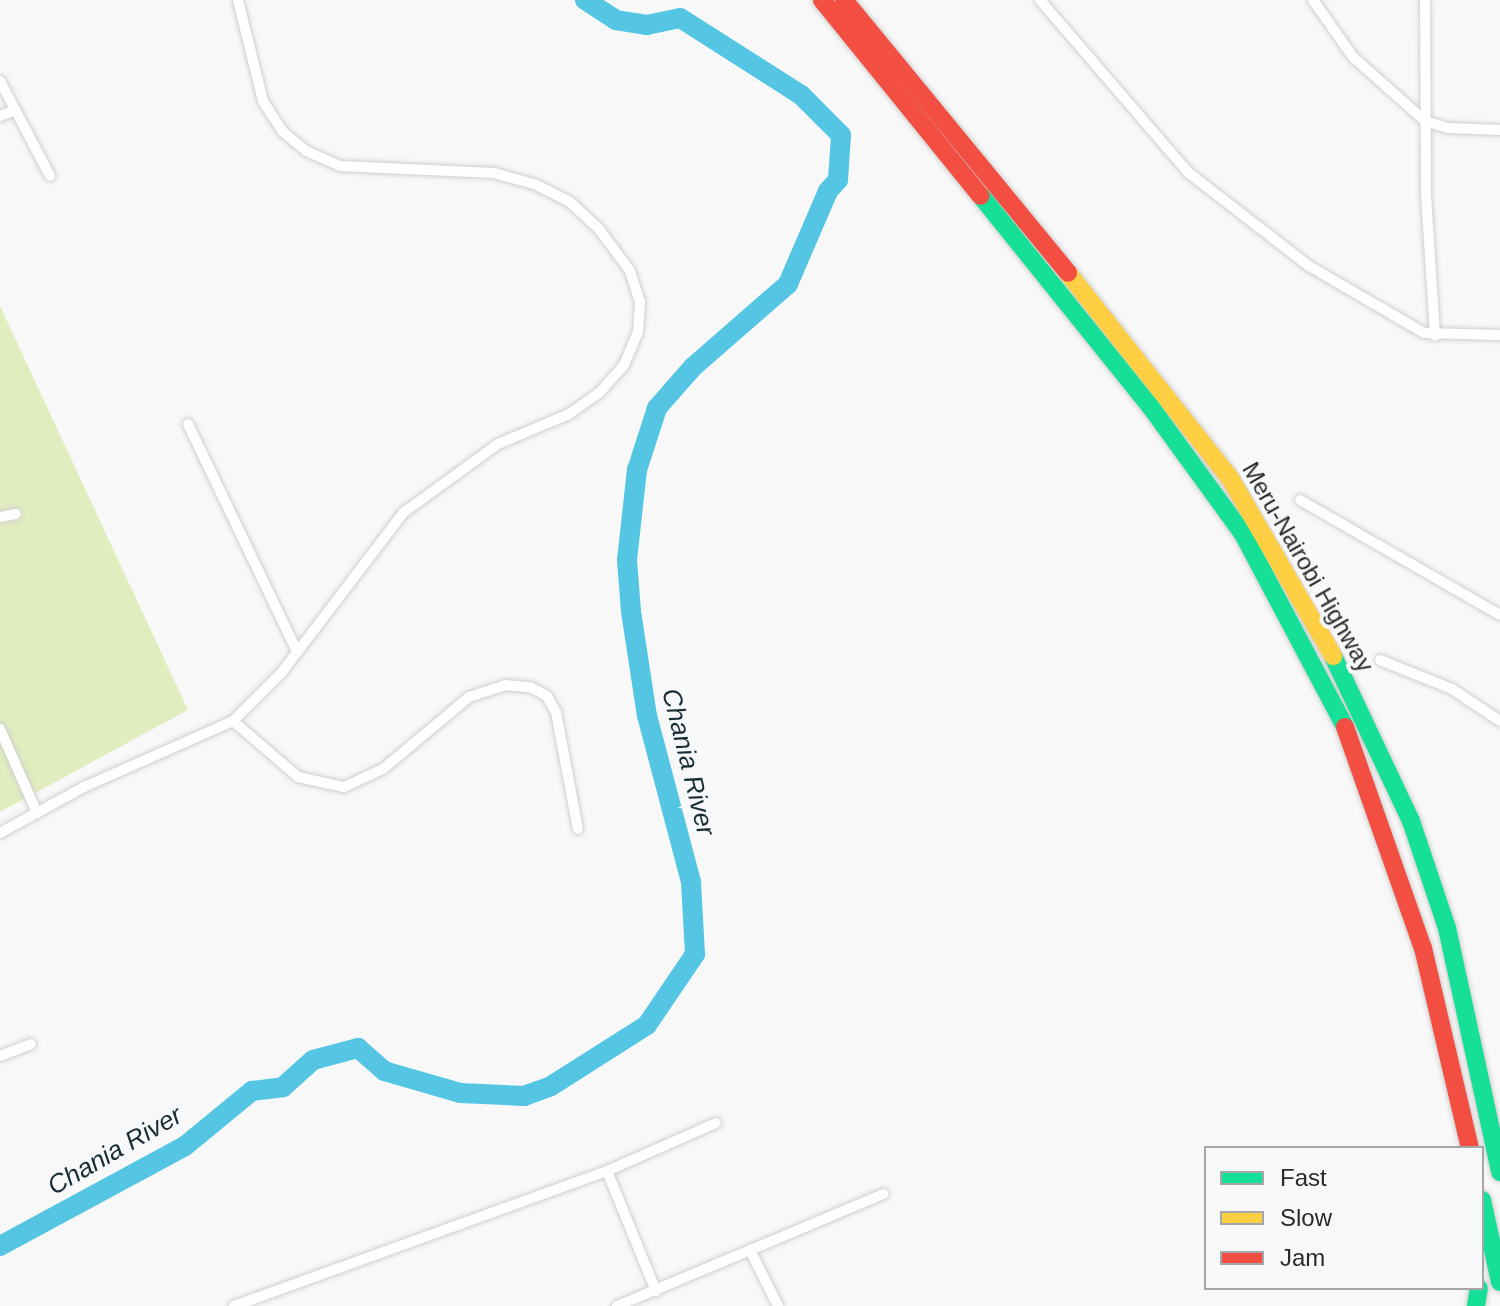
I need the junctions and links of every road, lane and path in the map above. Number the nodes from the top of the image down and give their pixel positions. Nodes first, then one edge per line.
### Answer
1 (238, 0) edge
2 (822, 0) edge
3 (844, 0) edge
4 (1040, 0) edge
5 (1313, 0) edge
6 (1425, 0) edge
7 (0, 81) edge
8 (13, 111) junction
9 (0, 116) edge
10 (1425, 121) junction
11 (1500, 130) edge
12 (50, 176) dead end
13 (1500, 335) edge
14 (1435, 336) junction
15 (188, 424) dead end
16 (1300, 500) dead end
17 (16, 514) dead end
18 (0, 517) edge
19 (1500, 615) edge
20 (297, 651) junction
21 (1380, 660) dead end
22 (233, 721) junction
23 (1500, 721) edge
24 (0, 729) edge
25 (37, 813) junction
26 (578, 829) dead end
27 (0, 833) edge
28 (31, 1044) dead end
29 (0, 1056) edge
30 (716, 1123) dead end
31 (1470, 1146) edge
32 (607, 1171) junction
33 (1500, 1172) edge
34 (883, 1194) dead end
35 (1484, 1210) edge
36 (1491, 1243) junction
37 (750, 1250) junction
38 (1484, 1269) edge
39 (1500, 1282) edge
40 (656, 1291) junction
41 (234, 1306) edge
42 (617, 1306) edge
43 (778, 1306) edge

1 - 20 street
2 - 31 highway, Meru-Nairobi Highway
3 - 33 highway, Meru-Nairobi Highway
4 - 14 street
5 - 10 street
6 - 10 street
7 - 8 street
8 - 9 street
8 - 12 street
10 - 11 street
10 - 14 street
13 - 14 street
15 - 20 street
16 - 19 street
17 - 18 street
20 - 22 street
21 - 23 street
22 - 25 street
22 - 26 street
24 - 25 street
25 - 27 street
28 - 29 street
30 - 32 street
32 - 40 street
32 - 41 street
34 - 37 street
35 - 36 highway
36 - 38 highway
36 - 39 highway
37 - 40 street
37 - 43 street
40 - 42 street

